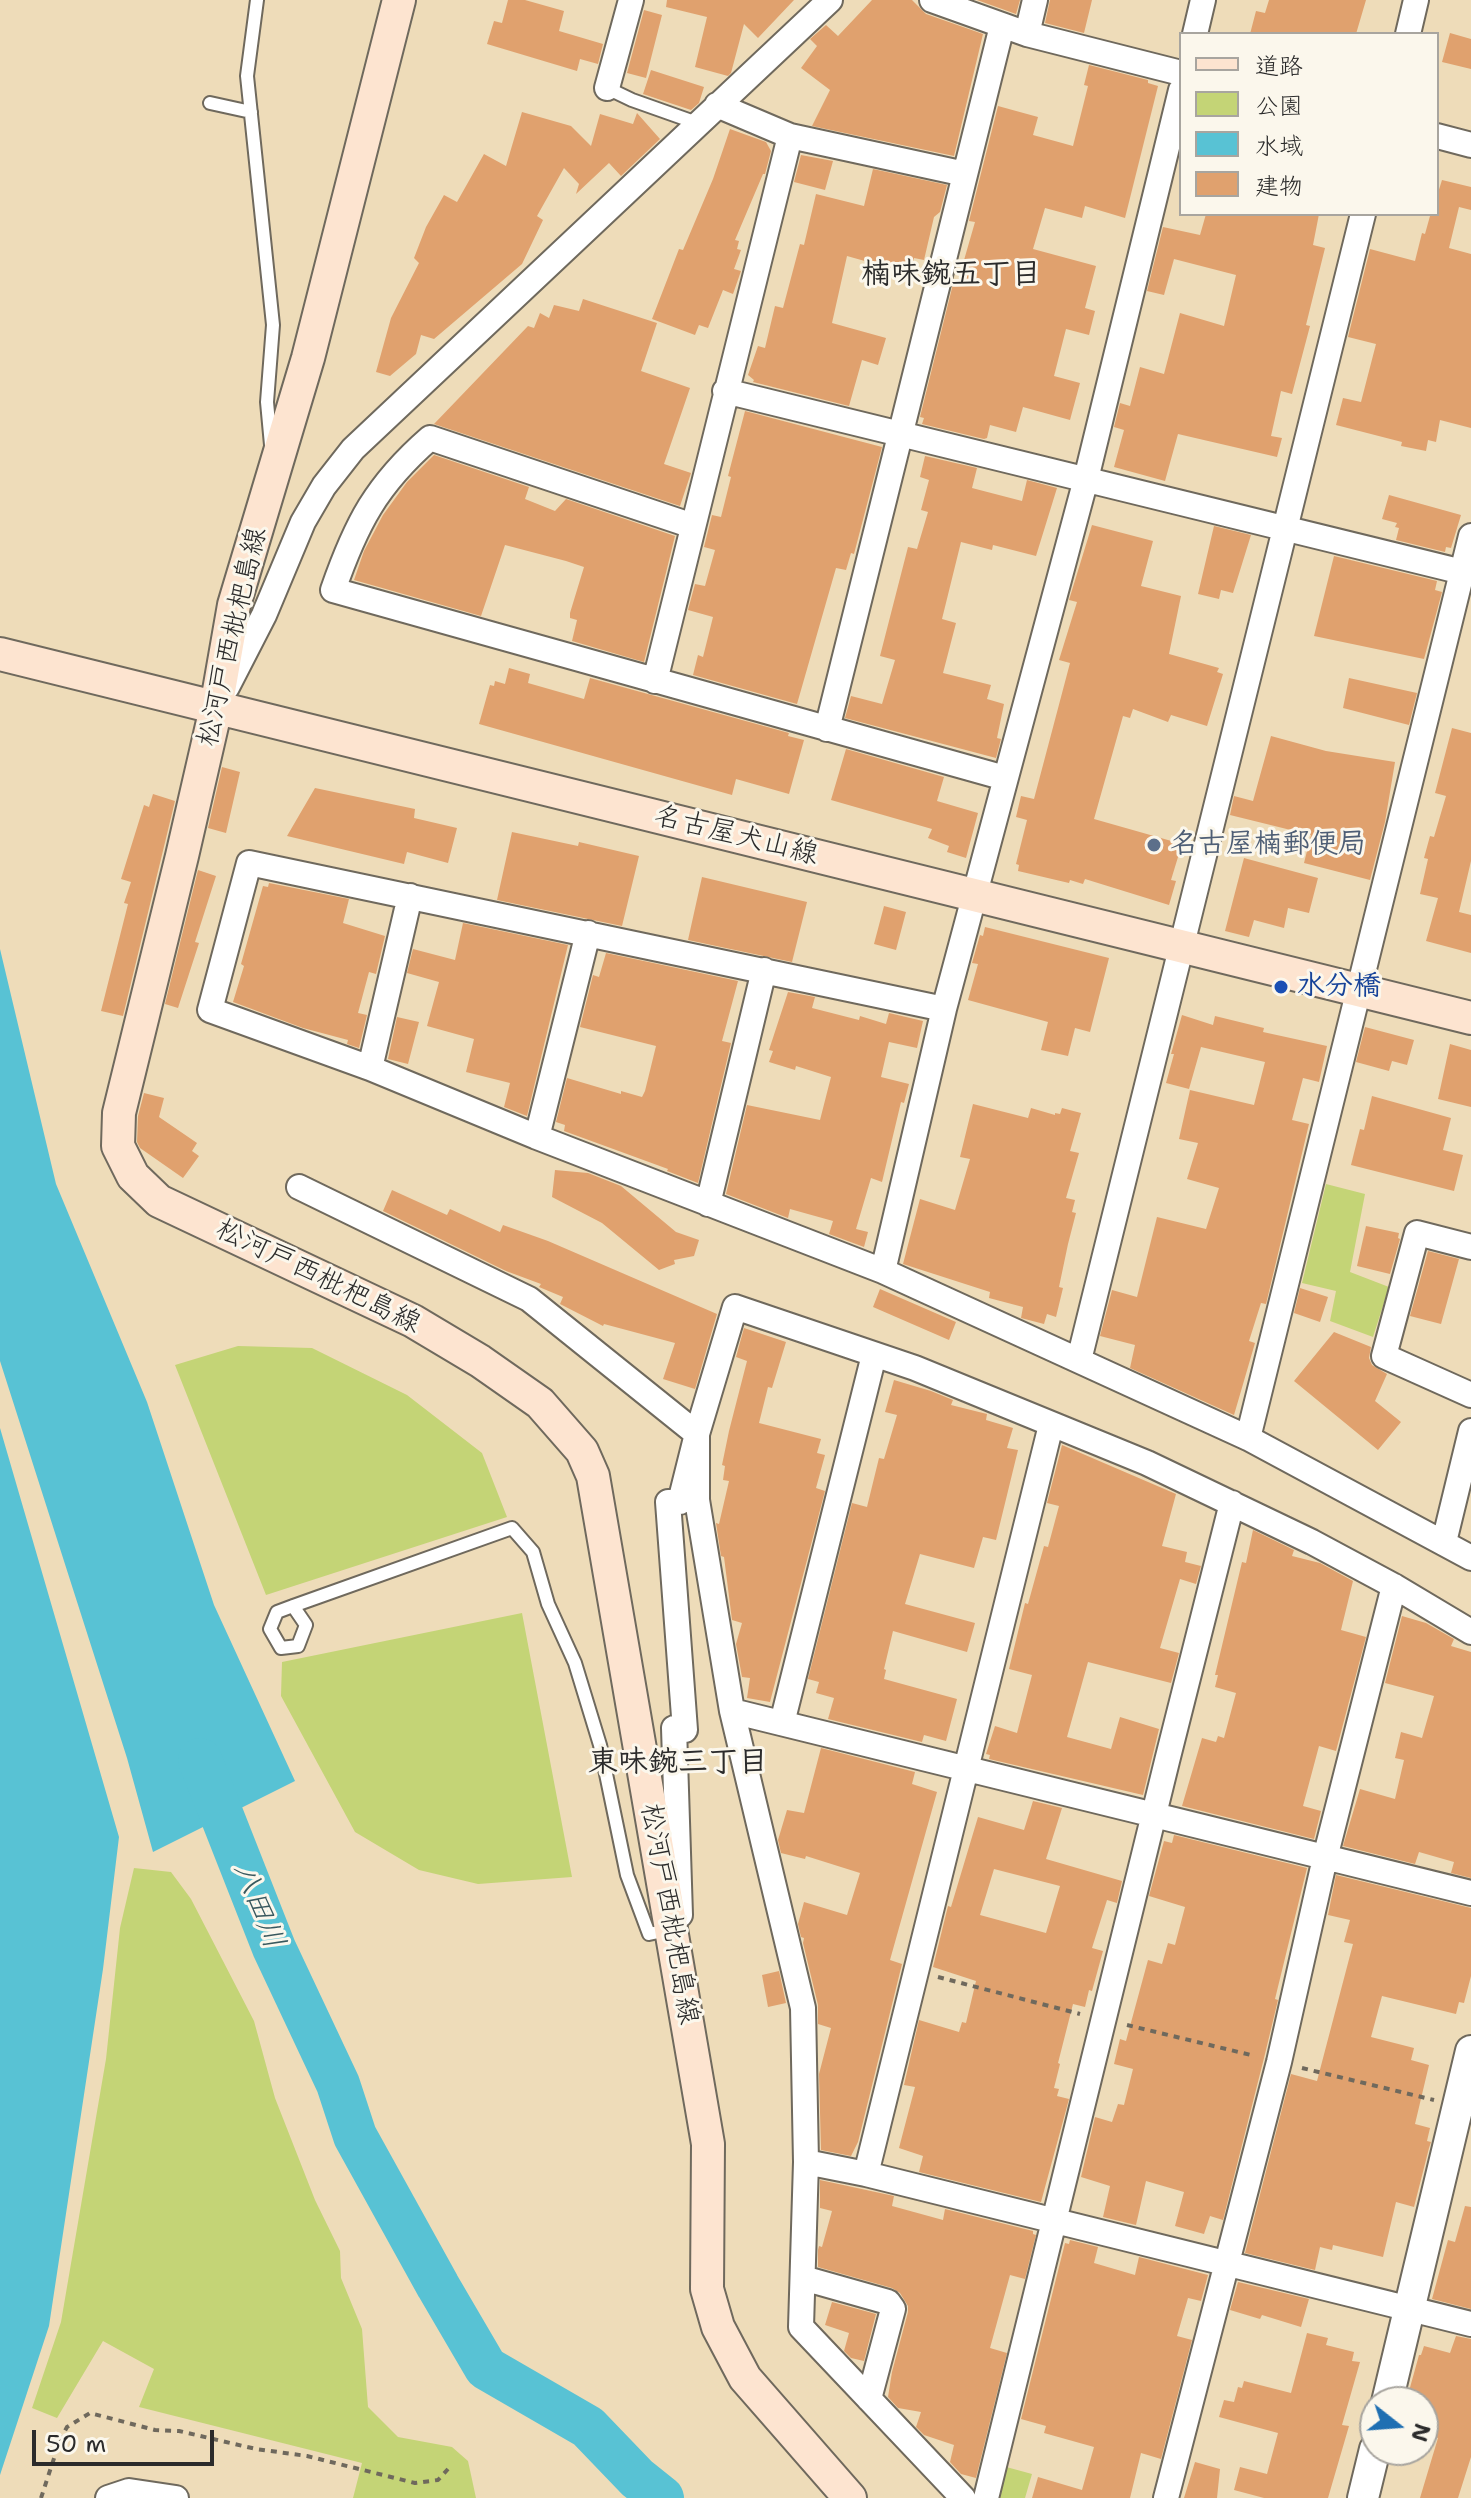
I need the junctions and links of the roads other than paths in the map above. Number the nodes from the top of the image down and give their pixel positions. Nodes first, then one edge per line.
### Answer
1 (257, 0) edge
2 (399, 0) edge
3 (631, 0) edge
4 (830, 0) edge
5 (932, 0) edge
6 (1035, 0) edge
7 (1203, 0) edge
8 (1416, 0) edge
9 (1002, 26) junction
10 (1195, 32) edge
11 (1408, 32) edge
12 (1027, 34) junction
13 (1179, 72) edge
14 (607, 88) joint
15 (1179, 98) edge
16 (210, 103) dead end
17 (717, 105) junction
18 (251, 112) junction
19 (697, 123) junction
20 (790, 136) junction
21 (1439, 137) edge
22 (1471, 145) edge
23 (965, 174) junction
24 (1363, 216) edge
25 (725, 391) junction
26 (899, 433) junction
27 (274, 472) junction
28 (1086, 479) junction
29 (693, 526) junction
30 (1286, 530) junction
31 (1471, 536) edge
32 (1467, 573) edge
33 (0, 654) edge
34 (655, 681) junction
35 (216, 708) junction
36 (827, 729) junction
37 (1005, 778) junction
38 (975, 895) junction
39 (410, 896) junction
40 (588, 933) junction
41 (1180, 946) junction
42 (764, 970) junction
43 (1358, 991) junction
44 (944, 1009) junction
45 (1471, 1018) edge
46 (370, 1068) junction
47 (537, 1137) junction
48 (299, 1187) dead end
49 (708, 1204) junction
50 (1471, 1247) edge
51 (883, 1271) junction
52 (874, 1355) junction
53 (1079, 1360) junction
54 (1471, 1395) edge
55 (1051, 1425) junction
56 (1471, 1431) edge
57 (697, 1434) junction
58 (1248, 1438) junction
59 (1232, 1503) junction
60 (1444, 1542) junction
61 (1471, 1558) edge
62 (1394, 1586) junction
63 (293, 1606) dead end
64 (1471, 1632) edge
65 (732, 1711) junction
66 (782, 1723) junction
67 (965, 1769) junction
68 (1152, 1815) junction
69 (1325, 1858) junction
70 (1471, 1893) edge
71 (671, 1929) junction
72 (1471, 2051) edge
73 (806, 2162) junction
74 (866, 2174) junction
75 (1056, 2221) junction
76 (1226, 2264) junction
77 (803, 2278) junction
78 (1410, 2309) junction
79 (1471, 2324) edge
80 (1391, 2386) edge
81 (869, 2399) junction
82 (1371, 2466) edge
83 (108, 2498) edge
84 (176, 2498) edge
85 (850, 2498) edge
86 (963, 2498) edge
87 (986, 2498) edge
88 (1166, 2498) edge
89 (1363, 2498) edge

1 - 18 lane
2 - 27 main road, 松河戸西枇杷島線
3 - 14 street
4 - 17 street
5 - 9 street
6 - 12 street
7 - 10 street
8 - 11 street
9 - 12 street
9 - 23 street
12 - 13 street
14 - 19 lane
15 - 28 street
16 - 18 lane
17 - 19 street
17 - 20 street
18 - 27 lane
19 - 35 street
20 - 23 street
20 - 25 street
21 - 22 street
23 - 26 street
24 - 30 street
25 - 26 street
25 - 29 street
26 - 28 street
26 - 36 street
27 - 35 main road, 松河戸西枇杷島線
28 - 30 street
28 - 37 street
29 - 34 street
29 - 34 street
30 - 32 street
30 - 41 street
31 - 32 street
32 - 43 street
33 - 35 main road, 名古屋犬山線
34 - 36 street
35 - 38 main road, 名古屋犬山線
35 - 71 main road, 松河戸西枇杷島線
36 - 37 street
37 - 38 street
38 - 41 main road, 名古屋犬山線
38 - 44 street
39 - 40 street
39 - 46 street
39 - 46 street
40 - 42 street
40 - 47 street
41 - 43 main road, 名古屋犬山線
41 - 53 street
42 - 44 street
42 - 49 street
43 - 45 main road, 名古屋犬山線
43 - 58 street
44 - 51 street
46 - 47 street
47 - 49 street
48 - 57 street
49 - 51 street
50 - 54 street
51 - 53 street
52 - 55 street
52 - 57 street
52 - 66 street
53 - 58 street
55 - 59 street
55 - 67 street
56 - 60 street
57 - 65 street
57 - 71 street
58 - 60 street
59 - 62 street
59 - 68 street
60 - 61 street
62 - 64 street
62 - 69 street
63 - 71 lane
65 - 66 street
65 - 73 street
66 - 67 street
67 - 68 street
67 - 74 street
68 - 69 street
68 - 75 street
69 - 70 street
69 - 76 street
71 - 85 main road, 松河戸西枇杷島線
72 - 78 street
73 - 74 street
73 - 77 street
74 - 75 street
75 - 76 street
75 - 87 street
76 - 78 street
76 - 88 street
77 - 81 street
77 - 81 street
78 - 79 street
78 - 80 street
81 - 86 street
82 - 89 street
83 - 84 street

